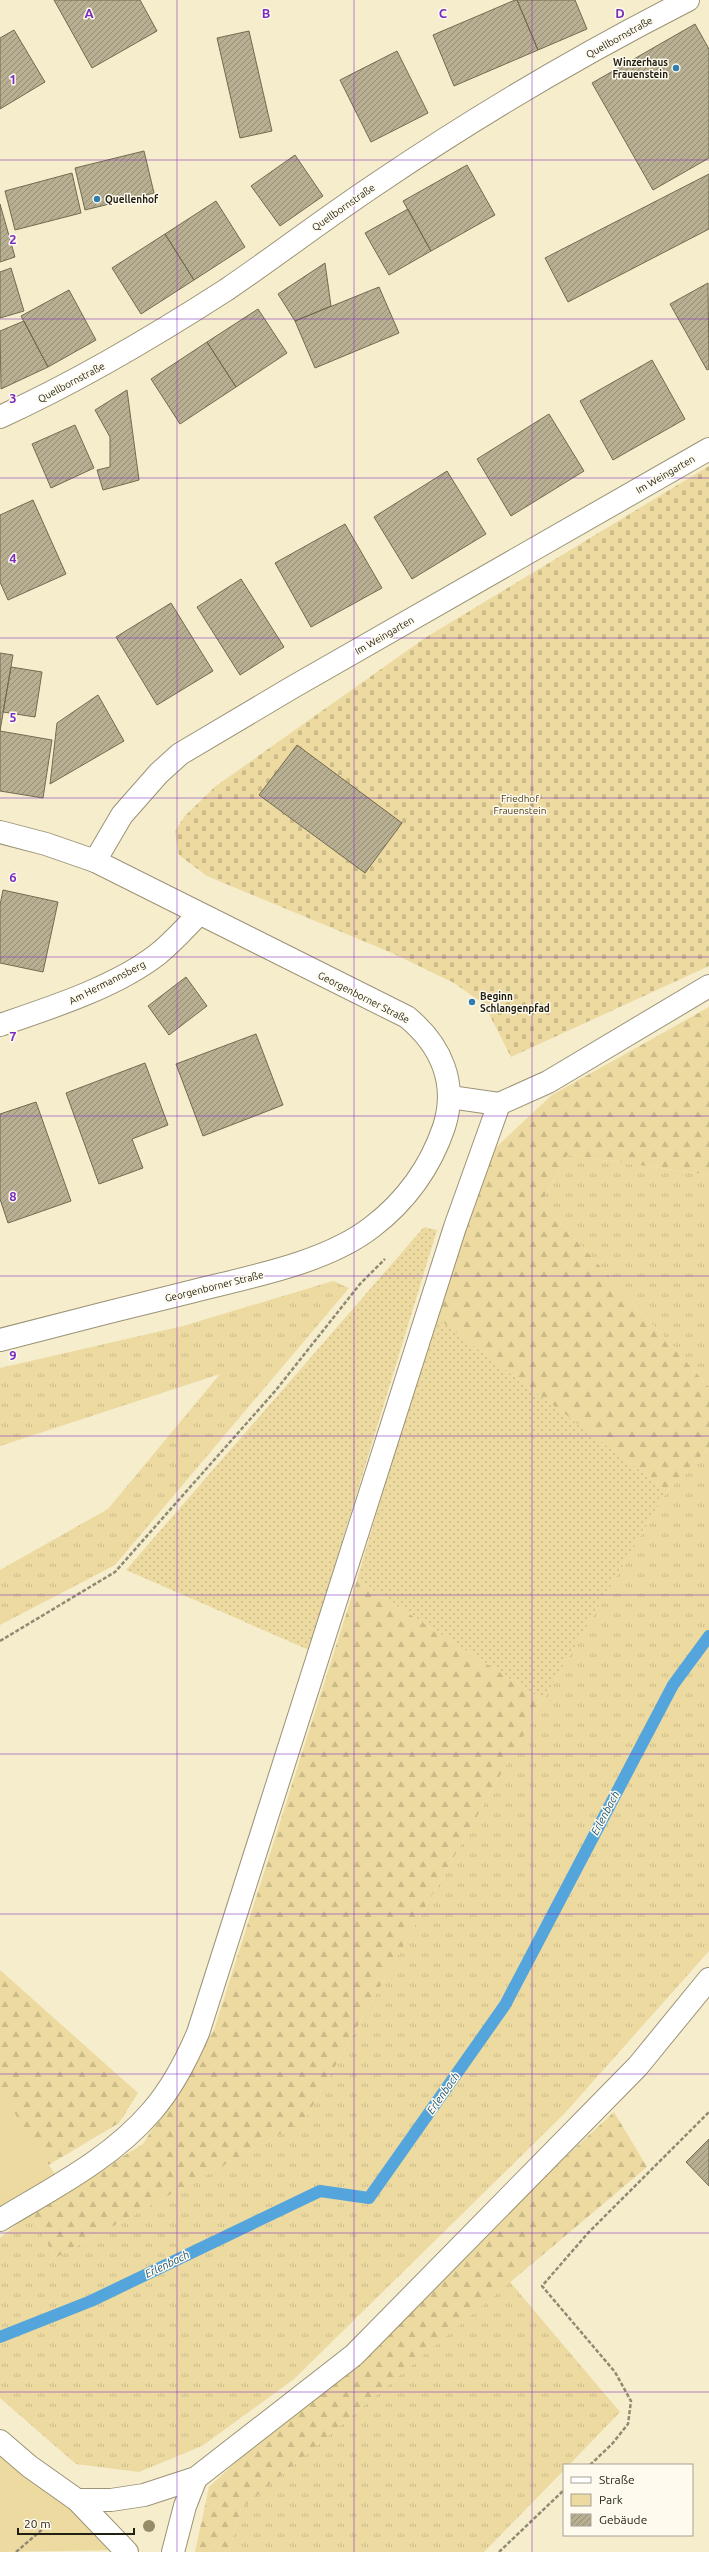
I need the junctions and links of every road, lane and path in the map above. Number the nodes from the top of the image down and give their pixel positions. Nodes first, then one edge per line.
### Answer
1 (688, 0) edge
2 (0, 417) edge
3 (709, 449) edge
4 (0, 832) edge
5 (95, 862) junction
6 (199, 914) junction
7 (709, 986) edge
8 (0, 1025) edge
9 (450, 1097) junction
10 (498, 1104) junction
11 (386, 1258) dead end
12 (0, 1340) edge
13 (0, 1641) edge
14 (709, 1979) edge
15 (709, 2112) edge
16 (0, 2220) edge
17 (0, 2441) edge
18 (591, 2464) edge
19 (196, 2478) junction
20 (563, 2491) edge
21 (77, 2500) junction
22 (16, 2552) edge
23 (127, 2552) edge
24 (173, 2552) edge
25 (499, 2552) edge

1 - 2 main road, Quellbornstraße
3 - 5 main road, Im Weingarten
4 - 5 main road, Georgenborner Straße
5 - 6 main road, Georgenborner Straße
6 - 8 main road, Am Hermannsberg
6 - 9 main road, Georgenborner Straße
7 - 10 main road
9 - 10 main road
9 - 12 main road, Georgenborner Straße
10 - 16 main road
11 - 13 path
14 - 19 main road
15 - 18 path
17 - 21 main road
19 - 21 main road
19 - 24 main road
20 - 25 path
21 - 22 path
21 - 23 main road

